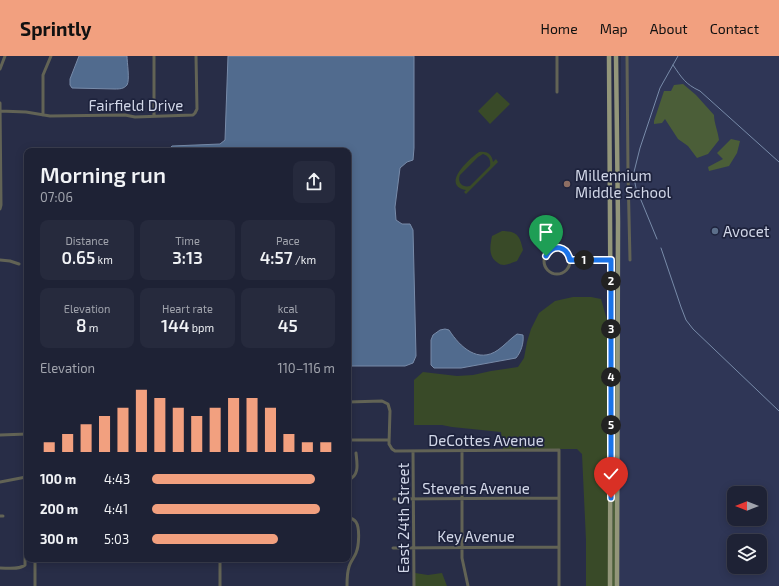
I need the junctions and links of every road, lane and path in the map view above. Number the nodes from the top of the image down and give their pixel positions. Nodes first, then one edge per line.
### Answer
1 (5, 56) edge
2 (51, 56) edge
3 (154, 56) edge
4 (196, 56) edge
5 (557, 56) edge
6 (609, 56) edge
7 (616, 56) edge
8 (627, 56) edge
9 (0, 69) edge
10 (557, 92) dead end
11 (0, 103) edge
12 (0, 112) edge
13 (43, 115) junction
14 (154, 116) junction
15 (0, 209) edge
16 (0, 260) edge
17 (570, 260) junction
18 (611, 260) junction
19 (630, 260) dead end
20 (19, 264) dead end
21 (351, 402) edge
22 (24, 434) edge
23 (0, 435) edge
24 (351, 440) edge
25 (389, 440) junction
26 (462, 450) junction
27 (413, 451) junction
28 (356, 453) dead end
29 (24, 477) edge
30 (351, 478) edge
31 (0, 482) edge
32 (461, 498) junction
33 (559, 498) junction
34 (394, 499) dead end
35 (413, 499) junction
36 (351, 518) edge
37 (559, 546) junction
38 (462, 547) junction
39 (393, 548) dead end
40 (414, 548) junction
41 (352, 560) joint
42 (25, 562) edge
43 (36, 562) edge
44 (220, 562) edge
45 (0, 568) edge
46 (35, 586) edge
47 (220, 586) edge
48 (347, 586) edge
49 (414, 586) edge
50 (468, 586) edge
51 (559, 586) edge
52 (610, 586) edge
53 (616, 586) edge

1 - 9 street
2 - 13 street
3 - 14 street
4 - 14 street, Fairfield Drive
5 - 10 street
6 - 18 main road
7 - 53 main road
8 - 19 street
11 - 12 street
12 - 13 street, Fairfield Drive
12 - 15 street
13 - 14 street, Fairfield Drive
16 - 20 street
17 - 17 street
17 - 18 street
18 - 52 main road
21 - 25 street
22 - 23 street
24 - 25 street
25 - 27 street, DeCottes Avenue
26 - 27 street, DeCottes Avenue
26 - 32 street
26 - 33 street, DeCottes Avenue
27 - 35 street, East 24th Street
28 - 30 street
29 - 31 street
32 - 33 street, Stevens Avenue
32 - 35 street, Stevens Avenue
32 - 38 street
33 - 37 street
34 - 35 street, Stevens Avenue
35 - 40 street, East 24th Street
36 - 41 street
37 - 38 street, Key Avenue
37 - 51 street
38 - 40 street, Key Avenue
38 - 50 street
39 - 40 street, Key Avenue
40 - 49 street, East 24th Street
41 - 48 street
42 - 45 street
43 - 46 street
44 - 47 street

